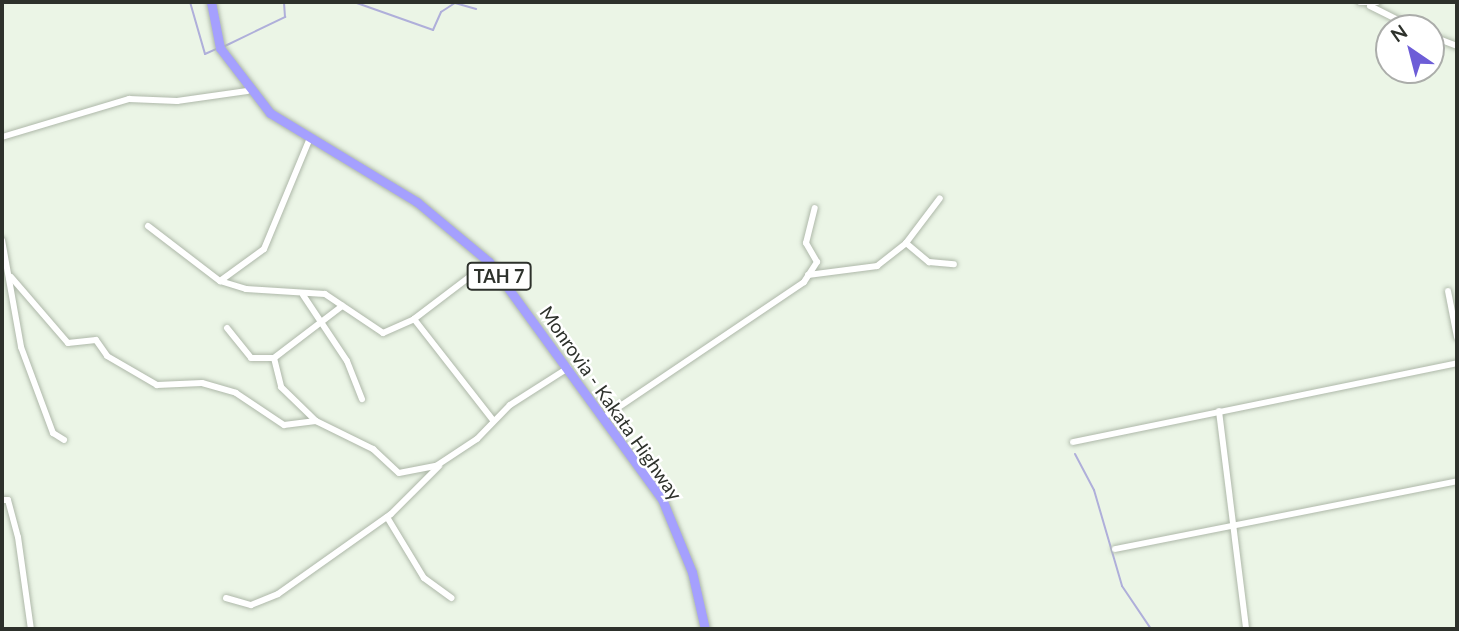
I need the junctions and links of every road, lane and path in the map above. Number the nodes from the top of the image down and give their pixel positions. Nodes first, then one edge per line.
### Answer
1 (211, 2) edge
2 (1360, 2) edge
3 (1374, 4) edge
4 (1391, 14) edge
5 (247, 91) junction
6 (2, 137) edge
7 (310, 138) junction
8 (940, 198) dead end
9 (815, 208) dead end
10 (148, 226) dead end
11 (2, 240) edge
12 (906, 243) junction
13 (489, 262) junction
14 (954, 264) dead end
15 (808, 275) junction
16 (10, 278) junction
17 (220, 281) junction
18 (1448, 290) dead end
19 (303, 295) junction
20 (342, 306) junction
21 (414, 319) junction
22 (325, 323) junction
23 (226, 328) dead end
24 (1457, 337) edge
25 (274, 358) junction
26 (1457, 363) edge
27 (568, 368) junction
28 (362, 399) dead end
29 (1219, 411) junction
30 (604, 417) junction
31 (492, 419) junction
32 (316, 421) junction
33 (64, 440) dead end
34 (1073, 442) dead end
35 (439, 466) dead end
36 (1457, 481) edge
37 (2, 500) edge
38 (387, 517) junction
39 (1230, 525) junction
40 (1115, 549) dead end
41 (226, 598) dead end
42 (452, 598) dead end
43 (31, 629) edge
44 (705, 629) edge
45 (1246, 629) edge

1 - 5 highway, Monrovia - Kakata Highway / TAH 7
2 - 3 street
3 - 4 street
5 - 6 street
5 - 7 highway, Monrovia - Kakata Highway / TAH 7
7 - 13 highway, Monrovia - Kakata Highway / TAH 7
7 - 17 street
8 - 12 street
9 - 15 street
10 - 17 street
11 - 16 street
12 - 14 street
12 - 15 street
13 - 21 street
13 - 27 highway, Monrovia - Kakata Highway / TAH 7
15 - 30 street
16 - 32 street
16 - 33 street
17 - 19 street
18 - 24 street
19 - 20 street
19 - 22 street
20 - 21 street
20 - 22 street
21 - 31 street
22 - 25 street
22 - 28 street
23 - 25 street
25 - 32 street
26 - 29 street
27 - 30 highway, Monrovia - Kakata Highway / TAH 7
27 - 31 street
29 - 34 street
29 - 39 street
30 - 44 highway, Monrovia - Kakata Highway / TAH 7
31 - 32 street
35 - 38 street
36 - 39 street
37 - 43 street
38 - 41 street
38 - 42 street
39 - 40 street
39 - 45 street

